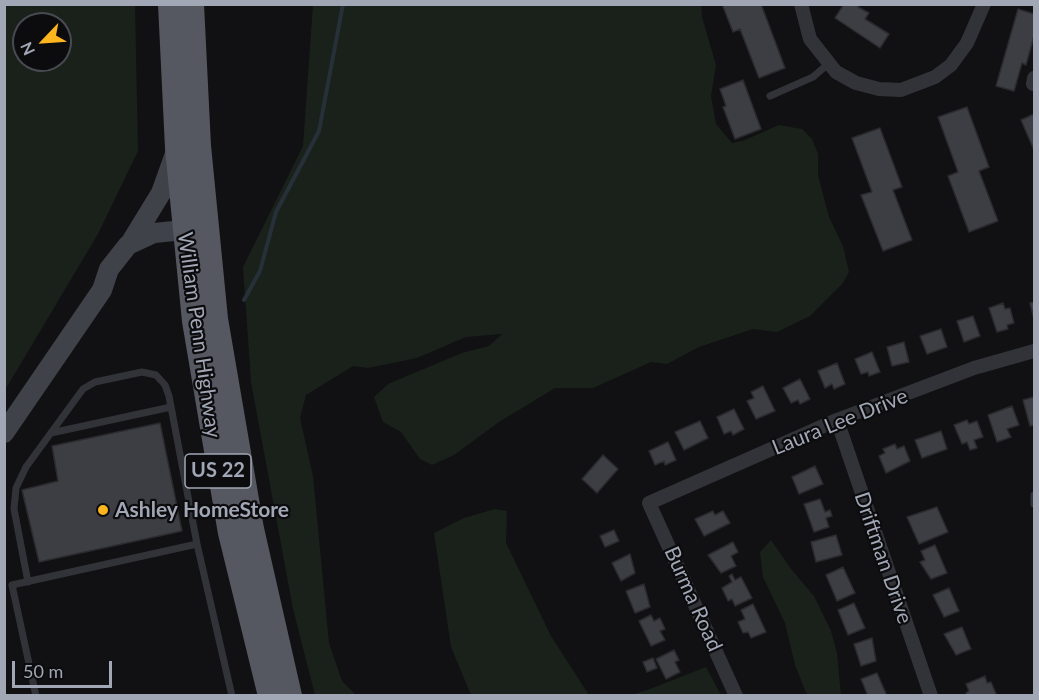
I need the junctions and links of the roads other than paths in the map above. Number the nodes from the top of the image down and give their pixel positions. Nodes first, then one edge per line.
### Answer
1 (170, 4) edge
2 (192, 4) edge
3 (801, 4) edge
4 (984, 4) edge
5 (828, 64) junction
6 (770, 96) dead end
7 (177, 148) junction
8 (192, 236) junction
9 (128, 245) junction
10 (102, 290) junction
11 (1035, 351) edge
12 (171, 407) junction
13 (837, 420) junction
14 (4, 433) edge
15 (51, 433) junction
16 (1035, 495) edge
17 (649, 503) joint
18 (1035, 504) edge
19 (197, 544) junction
20 (28, 582) junction
21 (8, 585) edge
22 (36, 696) edge
23 (232, 696) edge
24 (270, 696) edge
25 (290, 696) edge
26 (736, 696) edge
27 (931, 696) edge

1 - 7 highway, William Penn Highway / US 22
2 - 8 highway, William Penn Highway / US 22
3 - 5 street
4 - 5 street
5 - 6 lane
7 - 8 highway, William Penn Highway / US 22
7 - 9 main road
8 - 9 main road
8 - 10 main road
8 - 24 highway, William Penn Highway / US 22
8 - 25 highway, William Penn Highway / US 22
9 - 10 main road
10 - 14 main road
11 - 13 street, Laura Lee Drive
12 - 15 lane
12 - 15 lane
12 - 19 lane
13 - 17 street, Laura Lee Drive
13 - 27 street, Driftman Drive
15 - 20 lane
16 - 18 lane
17 - 26 street, Burma Road
19 - 20 lane
19 - 23 lane
20 - 21 lane
21 - 22 lane

